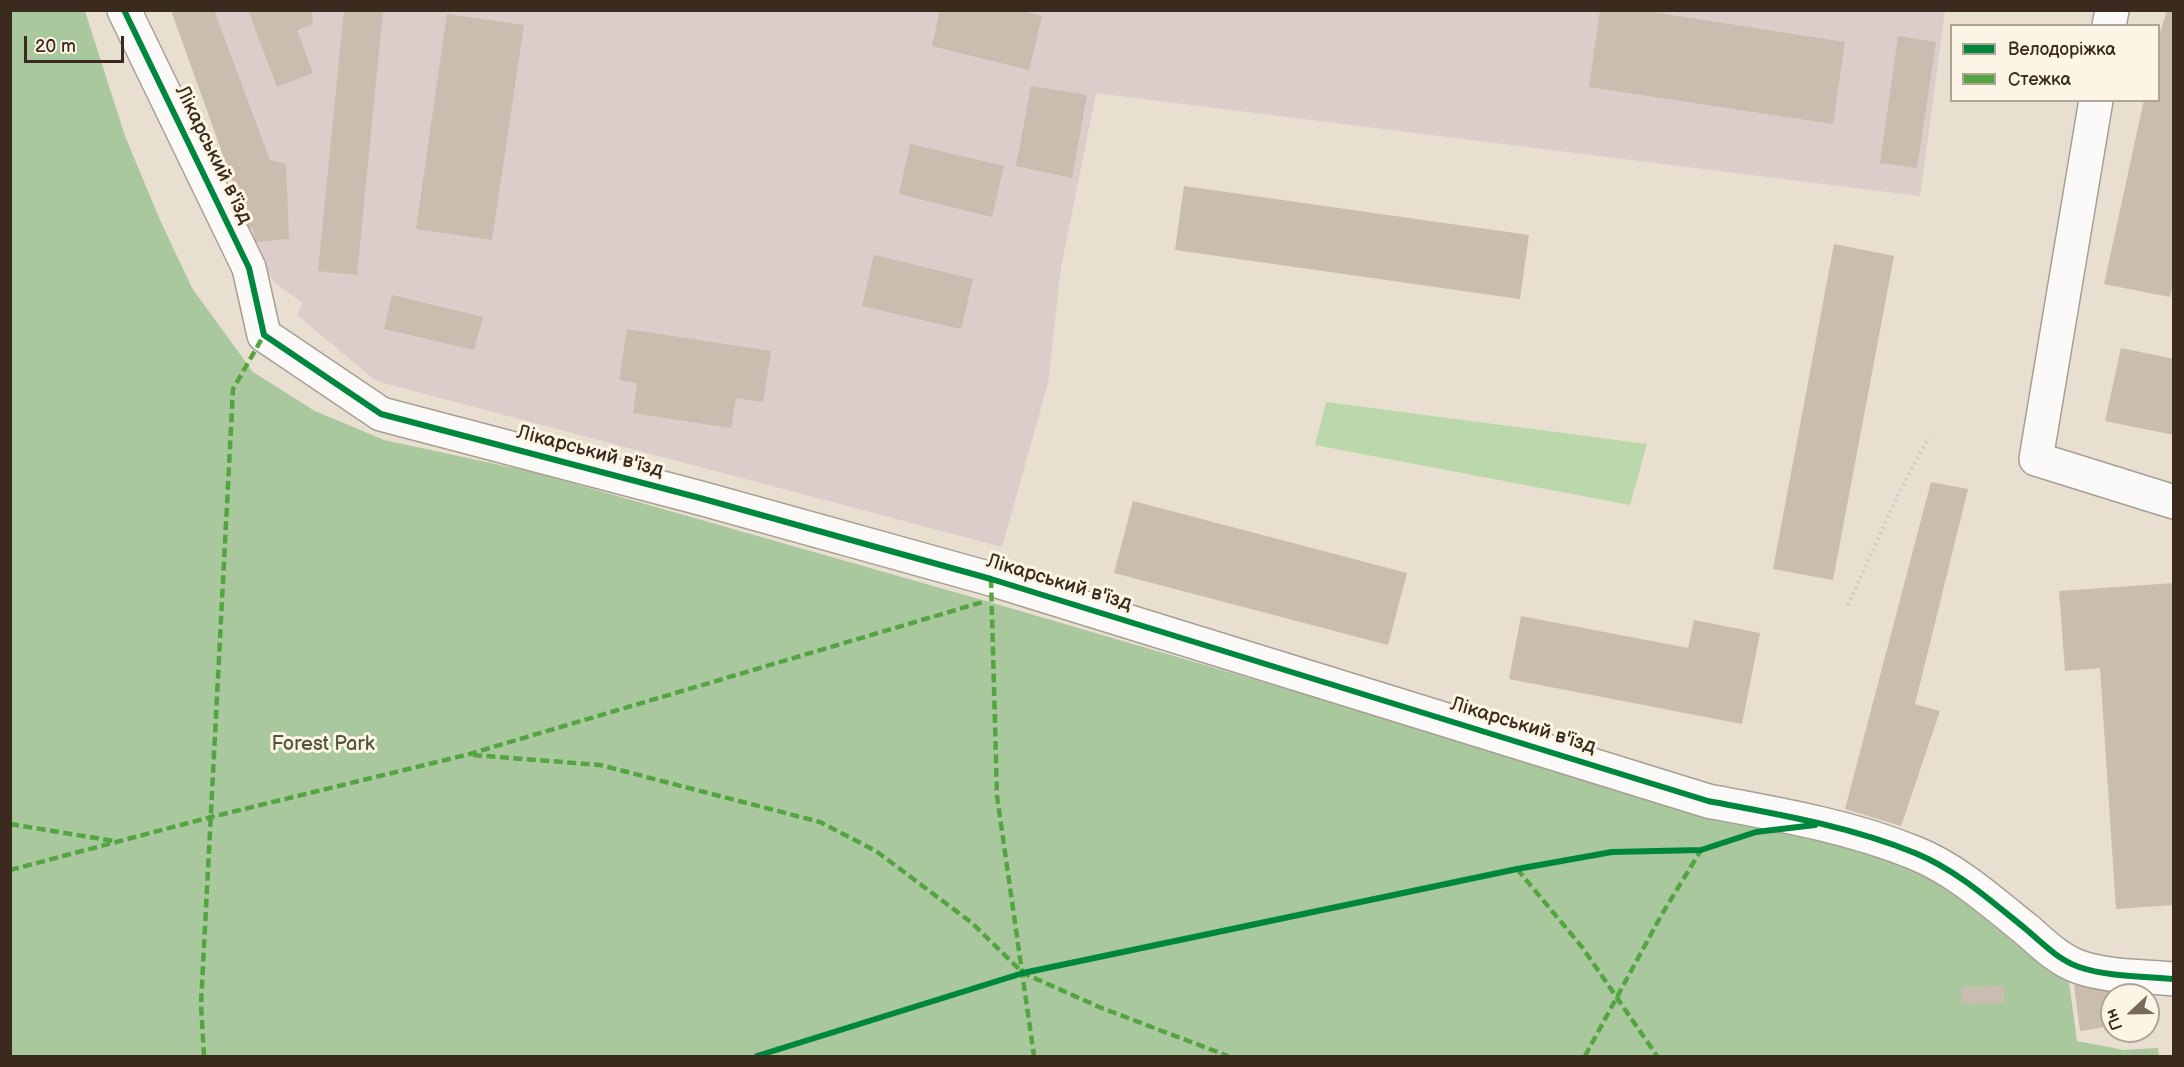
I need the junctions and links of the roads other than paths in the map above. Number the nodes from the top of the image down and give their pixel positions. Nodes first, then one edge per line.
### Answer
1 (124, 10) edge
2 (2096, 102) edge
3 (2174, 502) edge
4 (2174, 979) edge

1 - 4 street, Лікарський в'їзд
2 - 3 street

